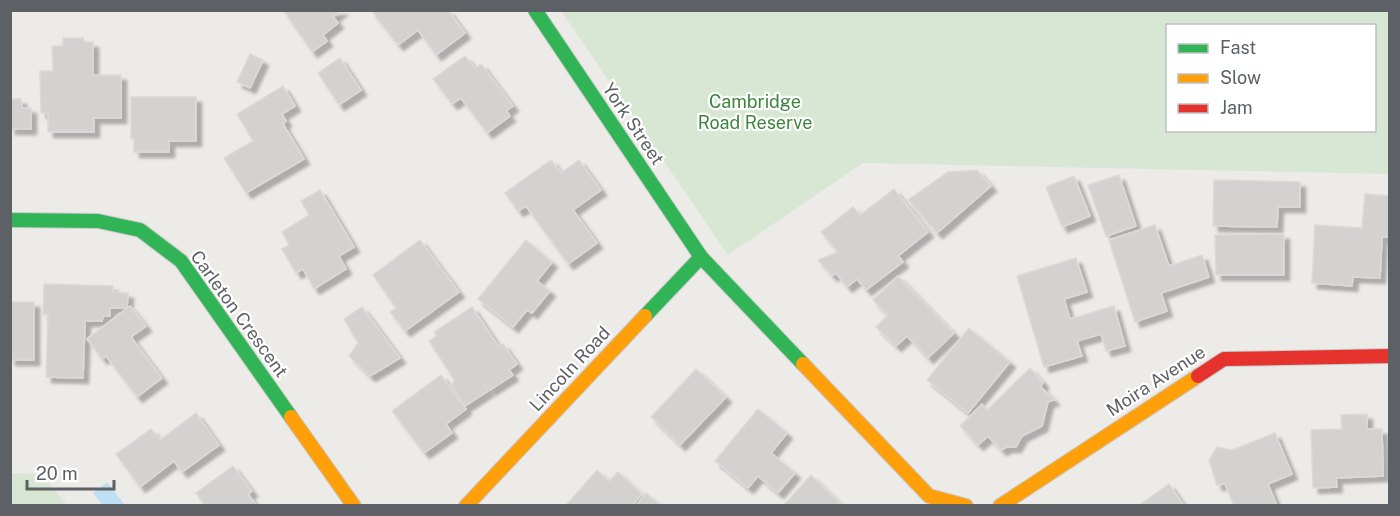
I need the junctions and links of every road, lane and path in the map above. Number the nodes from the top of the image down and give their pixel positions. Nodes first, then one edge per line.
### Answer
1 (535, 10) edge
2 (10, 220) edge
3 (700, 257) junction
4 (1389, 356) edge
5 (354, 506) edge
6 (466, 506) edge
7 (966, 506) edge
8 (1000, 506) edge

1 - 3 street, York Street
2 - 5 street, Carleton Crescent
3 - 6 street, Lincoln Road
3 - 7 street
4 - 8 street, Moira Avenue

